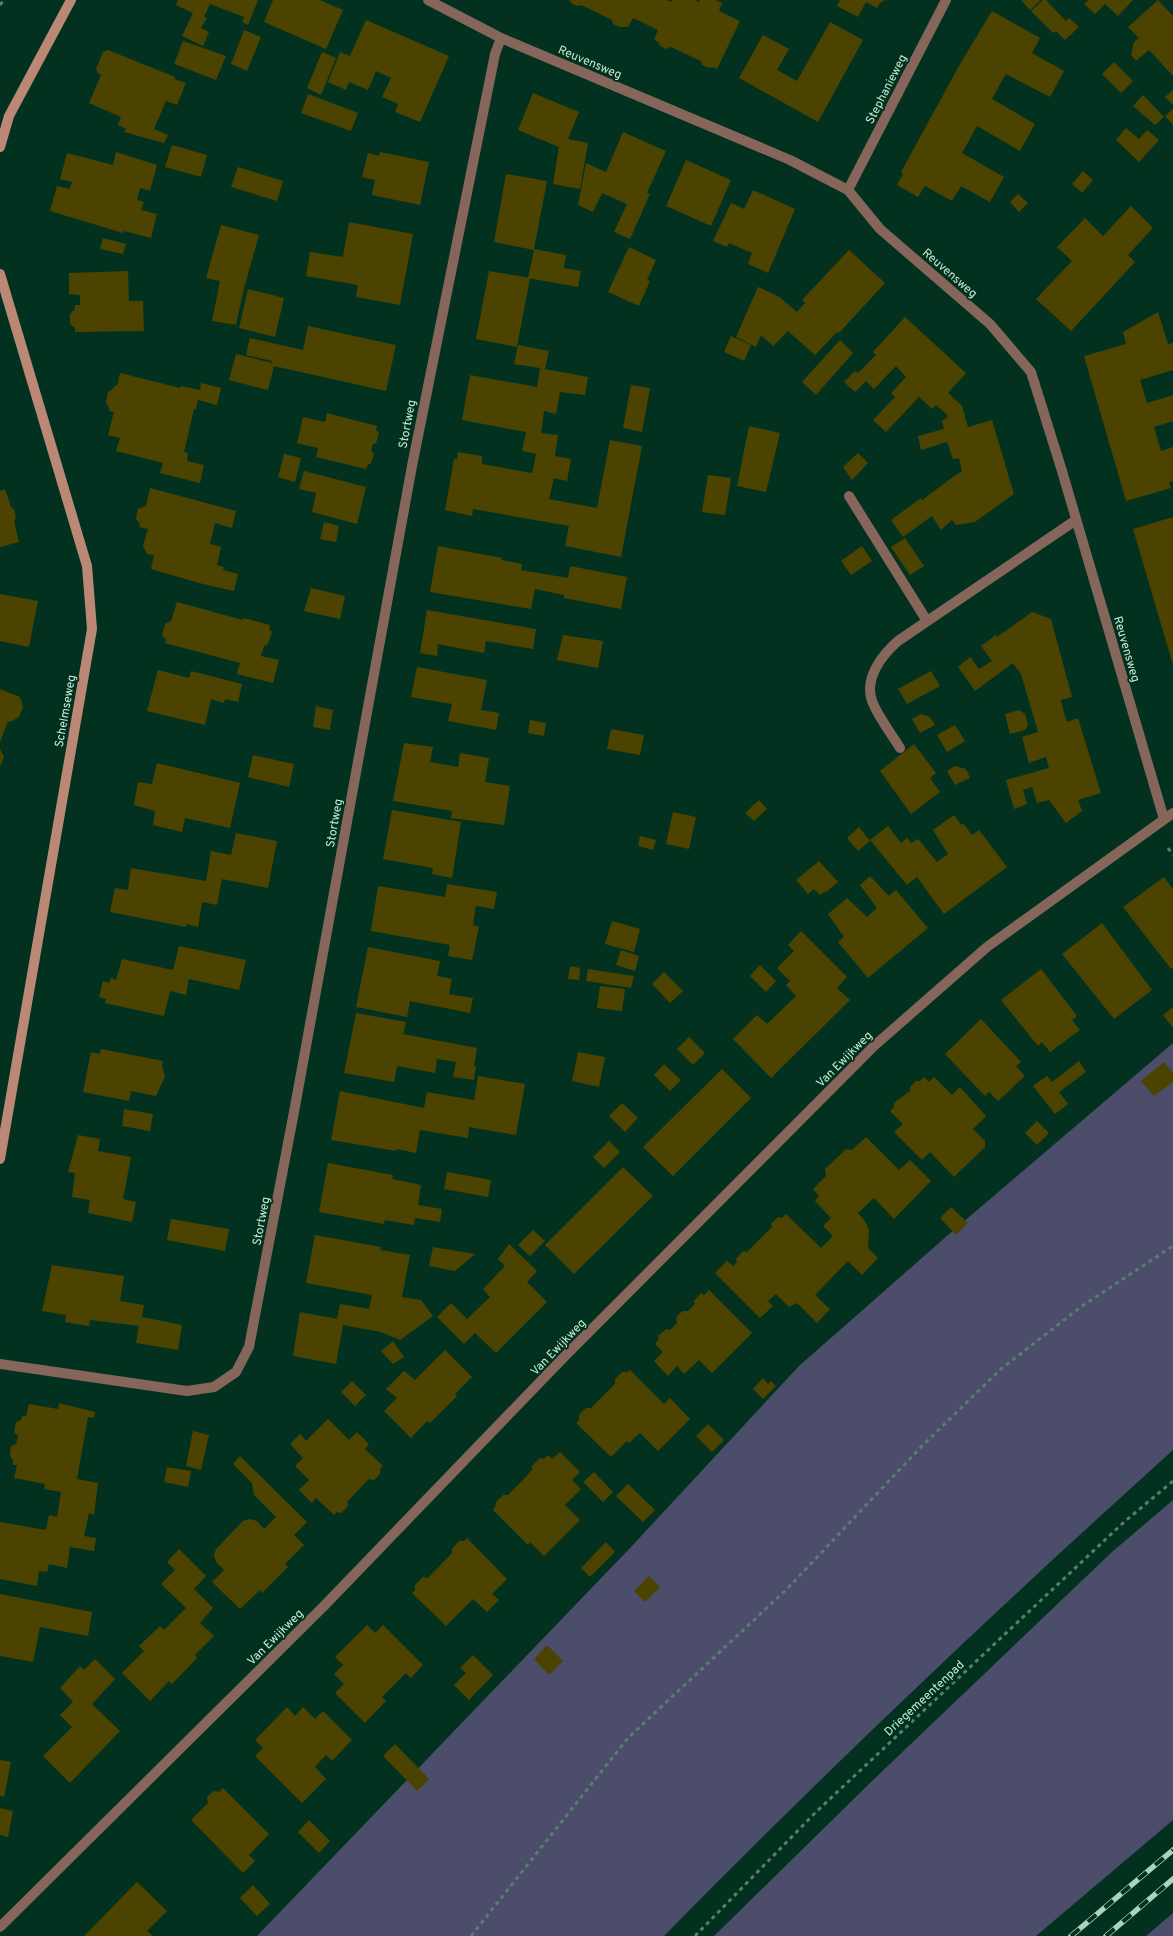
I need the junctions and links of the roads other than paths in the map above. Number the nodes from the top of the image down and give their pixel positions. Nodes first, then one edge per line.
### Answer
1 (70, 0) edge
2 (428, 0) edge
3 (946, 0) edge
4 (500, 38) junction
5 (0, 147) edge
6 (848, 190) junction
7 (0, 274) edge
8 (849, 496) dead end
9 (1076, 520) junction
10 (927, 621) junction
11 (900, 748) dead end
12 (1169, 816) edge
13 (0, 1159) edge
14 (0, 1364) edge
15 (0, 1927) edge

1 - 5 main road
2 - 4 street, Reuvensweg
3 - 6 street, Stephanieweg
4 - 6 street, Reuvensweg
4 - 14 street, Stortweg
6 - 9 street, Reuvensweg
7 - 13 main road, Schelmseweg
8 - 10 street
9 - 10 street
9 - 12 street, Reuvensweg
10 - 11 street
12 - 15 street, Van Ewijkweg

